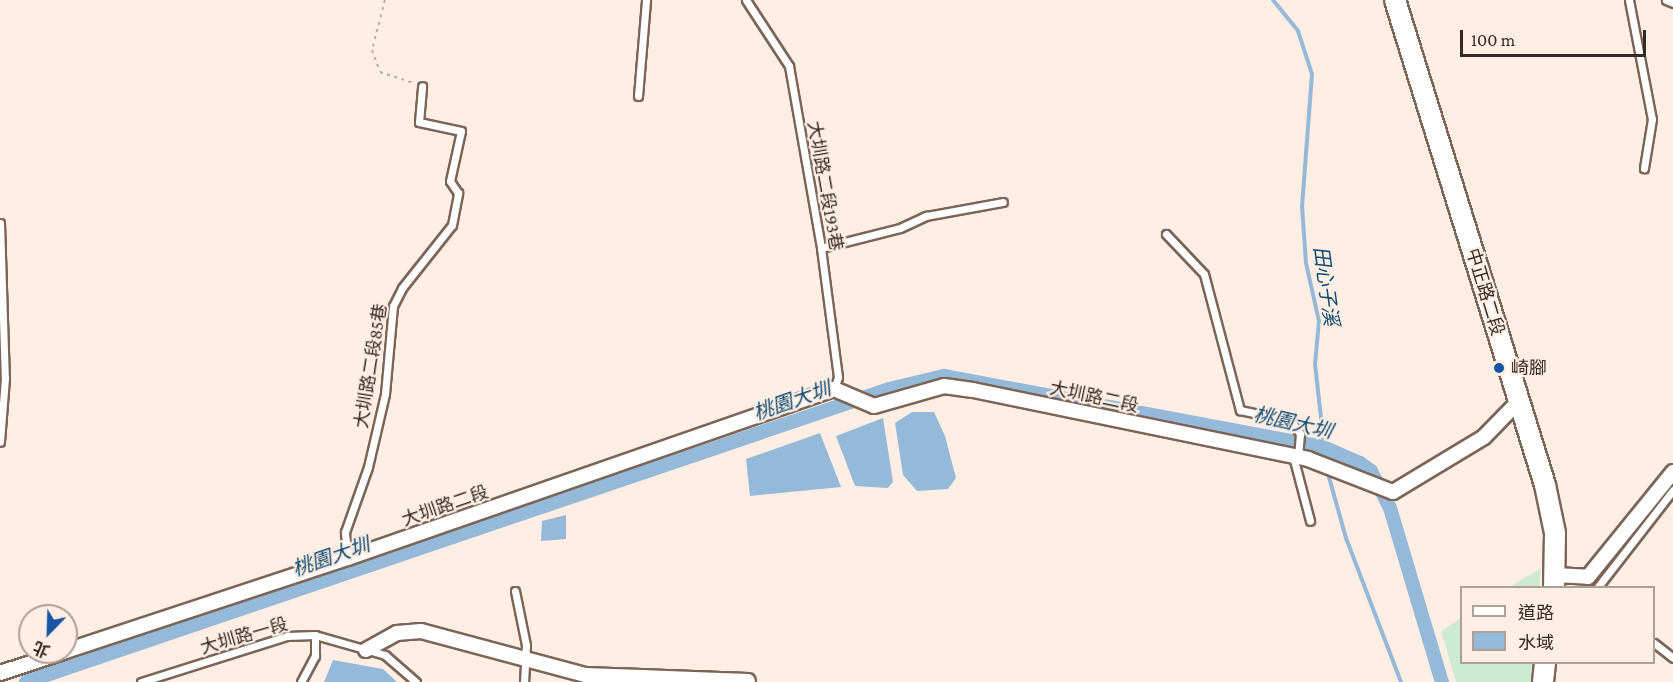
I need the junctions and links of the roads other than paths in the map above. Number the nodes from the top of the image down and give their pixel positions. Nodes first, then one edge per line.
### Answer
1 (646, 0) edge
2 (746, 0) edge
3 (1395, 0) edge
4 (1629, 0) edge
5 (1666, 0) edge
6 (1673, 3) edge
7 (422, 86) road end
8 (638, 96) dead end
9 (1644, 168) dead end
10 (1003, 202) dead end
11 (0, 223) edge
12 (1166, 234) dead end
13 (821, 248) junction
14 (834, 389) junction
15 (1519, 401) junction
16 (0, 442) edge
17 (1299, 456) junction
18 (1673, 472) edge
19 (1673, 490) edge
20 (1310, 521) dead end
21 (348, 558) junction
22 (1555, 581) edge
23 (1599, 586) edge
24 (515, 591) dead end
25 (315, 635) junction
26 (1655, 644) edge
27 (78, 648) edge
28 (366, 650) junction
29 (1673, 658) edge
30 (525, 659) junction
31 (28, 664) edge
32 (1545, 664) edge
33 (0, 673) edge
34 (748, 681) edge
35 (141, 682) edge
36 (302, 682) edge
37 (416, 682) edge
38 (524, 682) edge
39 (1543, 682) edge

1 - 8 lane
2 - 13 lane, 大圳路二段193巷
3 - 15 main road, 中正路二段
4 - 9 lane
5 - 6 lane
7 - 21 lane, 大圳路二段85巷
10 - 13 lane
11 - 16 lane
12 - 17 lane
13 - 14 lane, 大圳路二段193巷
14 - 17 street, 大圳路二段
14 - 21 street, 大圳路二段
15 - 17 street, 大圳路二段
15 - 22 main road, 中正路二段
17 - 20 lane
18 - 22 street
19 - 23 lane
21 - 27 street, 大圳路二段
24 - 30 lane
25 - 28 lane, 大圳路一段
25 - 35 lane, 大圳路一段
25 - 36 lane
26 - 29 lane
28 - 30 street
28 - 37 lane, 大圳路一段
30 - 34 street
30 - 38 lane
31 - 33 street, 大圳路二段
32 - 39 main road

